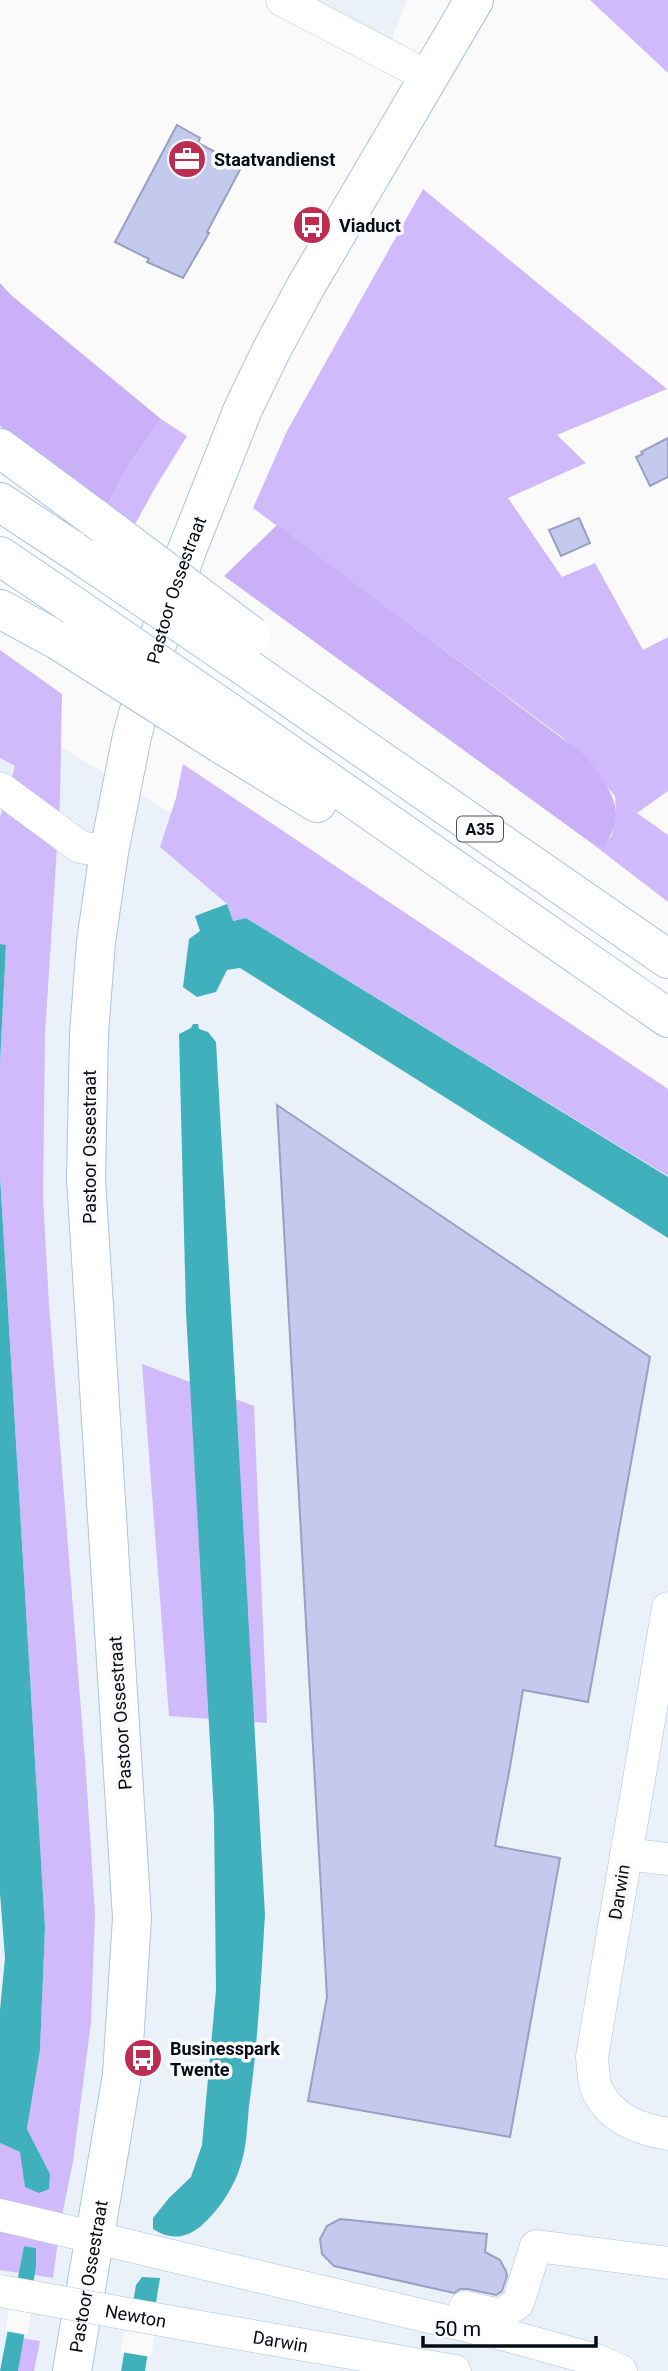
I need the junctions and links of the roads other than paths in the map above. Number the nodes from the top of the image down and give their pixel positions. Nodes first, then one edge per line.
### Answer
1 (282, 0) edge
2 (474, 0) edge
3 (429, 77) junction
4 (0, 448) edge
5 (0, 502) edge
6 (0, 556) edge
7 (0, 609) edge
8 (248, 651) junction
9 (225, 729) junction
10 (0, 788) edge
11 (109, 852) junction
12 (668, 959) edge
13 (668, 1018) edge
14 (668, 1608) edge
15 (662, 1678) edge
16 (626, 1854) junction
17 (668, 1859) edge
18 (668, 2134) edge
19 (0, 2215) edge
20 (96, 2238) junction
21 (668, 2263) edge
22 (361, 2280) dead end
23 (0, 2291) edge
24 (0, 2309) edge
25 (188, 2334) junction
26 (72, 2371) edge
27 (338, 2371) edge
28 (455, 2371) edge
29 (621, 2371) edge

1 - 3 street
2 - 3 main road, Pastoor Ossestraat
3 - 11 main road, Pastoor Ossestraat
4 - 8 main road, A35, bridge
5 - 8 main road, A35, bridge
6 - 9 main road, A35, bridge
7 - 9 main road, A35, bridge
8 - 12 main road, A35
9 - 13 main road, A35
10 - 11 street
11 - 20 main road, Pastoor Ossestraat
14 - 15 street, Darwin
15 - 16 street, Darwin
16 - 17 street
16 - 18 street, Darwin
19 - 20 street
20 - 26 main road, Pastoor Ossestraat
20 - 29 street
21 - 22 street
23 - 25 street, Newton, bridge
24 - 25 street, Newton
25 - 27 street, Darwin
25 - 28 street, Darwin

